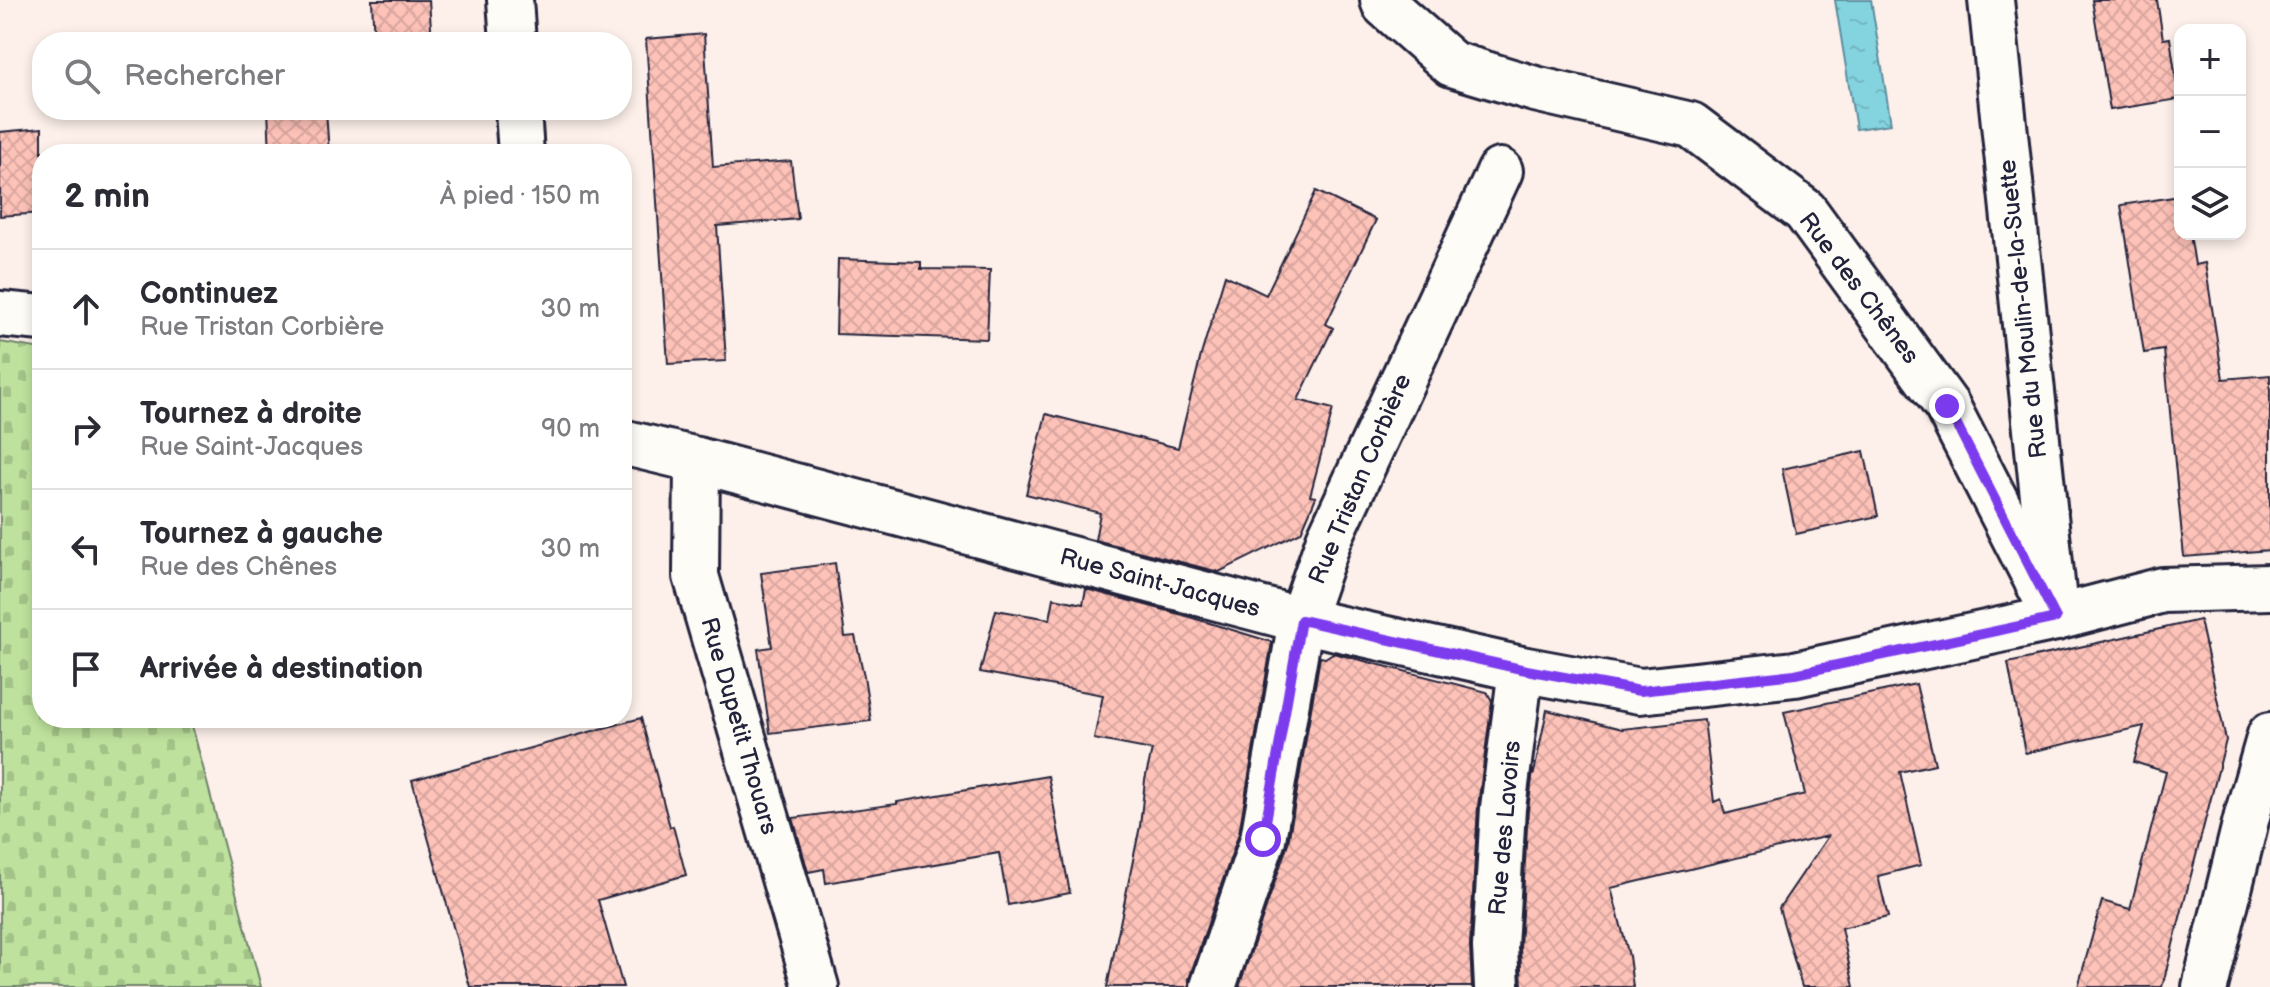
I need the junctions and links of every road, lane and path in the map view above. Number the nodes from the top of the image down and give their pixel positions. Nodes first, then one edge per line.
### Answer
1 (510, 0) edge
2 (1383, 0) edge
3 (1991, 0) edge
4 (512, 32) edge
5 (519, 120) edge
6 (520, 144) edge
7 (1500, 171) dead end
8 (0, 314) edge
9 (32, 317) edge
10 (632, 444) edge
11 (697, 460) junction
12 (2270, 587) edge
13 (2056, 618) junction
14 (1301, 620) junction
15 (1521, 669) junction
16 (2270, 735) edge
17 (816, 987) edge
18 (1213, 987) edge
19 (1497, 987) edge
20 (2205, 987) edge

1 - 4 street
2 - 13 street, Rue des Chênes
3 - 13 street, Rue du Moulin-de-la-Suette
5 - 6 street
7 - 14 street, Rue Tristan Corbière
8 - 9 street
10 - 11 street, Rue Saint-Jacques
11 - 14 street, Rue Saint-Jacques
11 - 17 street, Rue Dupetit Thouars
12 - 13 street, Rue Saint-Jacques
13 - 15 street, Rue Saint-Jacques
14 - 15 street, Rue Saint-Jacques
14 - 18 street, Rue Tristan Corbière
15 - 19 street, Rue des Lavoirs
16 - 20 street

